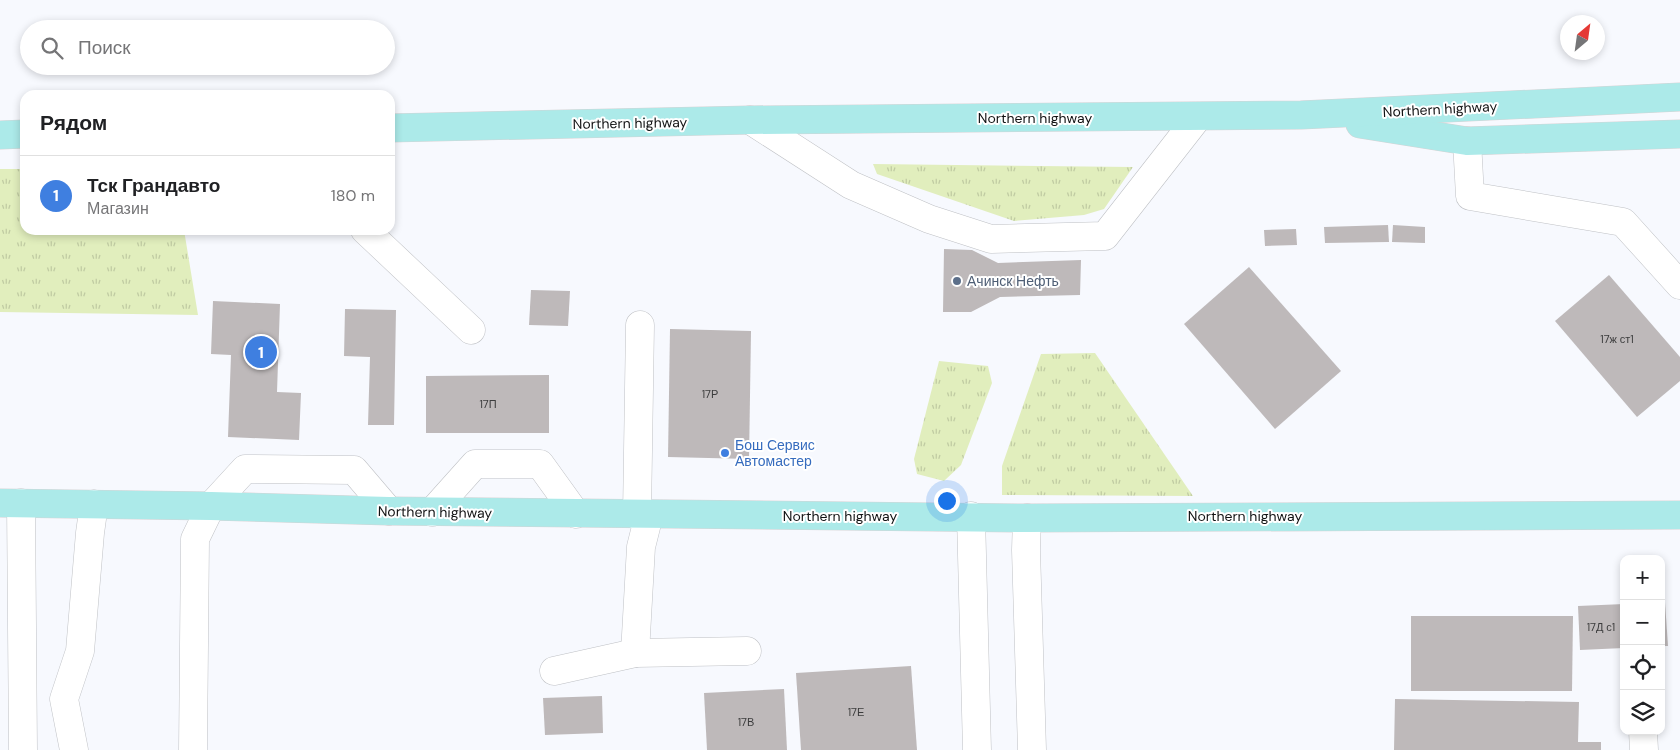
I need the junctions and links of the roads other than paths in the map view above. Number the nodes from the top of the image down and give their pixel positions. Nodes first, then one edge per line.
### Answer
1 (1680, 97) edge
2 (1301, 115) junction
3 (1198, 117) junction
4 (750, 120) junction
5 (395, 128) edge
6 (20, 134) edge
7 (1680, 134) edge
8 (0, 135) edge
9 (1467, 141) junction
10 (370, 235) edge
11 (1680, 285) edge
12 (640, 325) dead end
13 (471, 330) dead end
14 (10, 503) edge
15 (94, 504) junction
16 (211, 506) junction
17 (389, 511) junction
18 (432, 512) junction
19 (576, 514) junction
20 (643, 515) junction
21 (1680, 515) edge
22 (971, 516) junction
23 (1027, 518) junction
24 (747, 651) dead end
25 (635, 653) junction
26 (554, 671) dead end
27 (1643, 735) edge
28 (23, 750) edge
29 (74, 750) edge
30 (193, 750) edge
31 (977, 750) edge
32 (1032, 750) edge
33 (1644, 750) edge

1 - 2 main road, Northern highway
2 - 3 main road, Northern highway
2 - 9 main road
3 - 4 main road, Northern highway
3 - 4 lane
4 - 5 main road, Northern highway
6 - 8 main road
7 - 9 main road
9 - 11 lane
10 - 13 lane
12 - 20 lane
14 - 15 main road, Northern highway
14 - 28 lane
15 - 16 main road, Northern highway
15 - 29 lane
16 - 17 main road, Northern highway
16 - 17 lane
16 - 30 lane
17 - 18 main road, Northern highway
18 - 19 main road, Northern highway
18 - 19 lane
19 - 20 main road, Northern highway
20 - 22 main road, Northern highway
20 - 25 lane
21 - 23 main road, Northern highway
22 - 23 main road, Northern highway
22 - 31 lane
23 - 32 lane
24 - 25 lane
25 - 26 lane
27 - 33 lane

